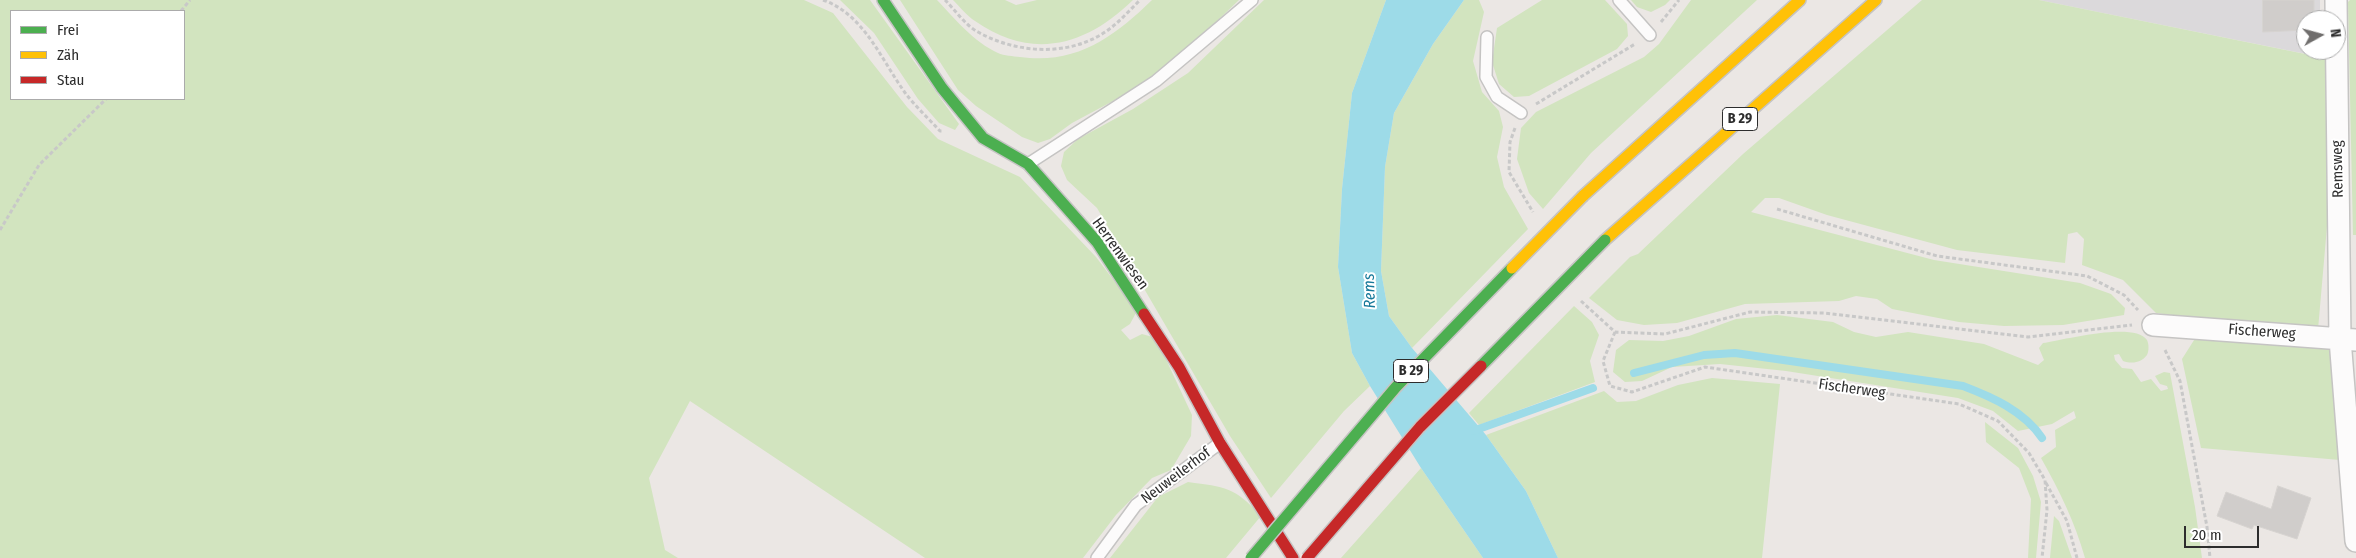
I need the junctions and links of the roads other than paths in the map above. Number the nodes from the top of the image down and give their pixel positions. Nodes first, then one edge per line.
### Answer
1 (883, 0) edge
2 (1252, 0) edge
3 (1619, 0) edge
4 (1800, 0) edge
5 (1876, 0) edge
6 (2336, 0) edge
7 (1650, 36) road end
8 (1487, 37) dead end
9 (1521, 112) road end
10 (1028, 164) junction
11 (2153, 325) road end
12 (2348, 339) edge
13 (1220, 443) junction
14 (2356, 541) edge
15 (1097, 558) edge
16 (1251, 558) edge
17 (1293, 558) edge
18 (1307, 558) edge

1 - 10 main road, Herrenwiesen
2 - 10 lane
3 - 7 lane
4 - 16 main road, B 29, bridge
5 - 18 main road, B 29, bridge
6 - 12 street, Remsweg
8 - 9 lane
10 - 13 main road, Herrenwiesen
11 - 12 street, Fischerweg
12 - 14 street, Remsweg
13 - 15 lane, Neuweilerhof
13 - 17 main road, Herrenwiesen

